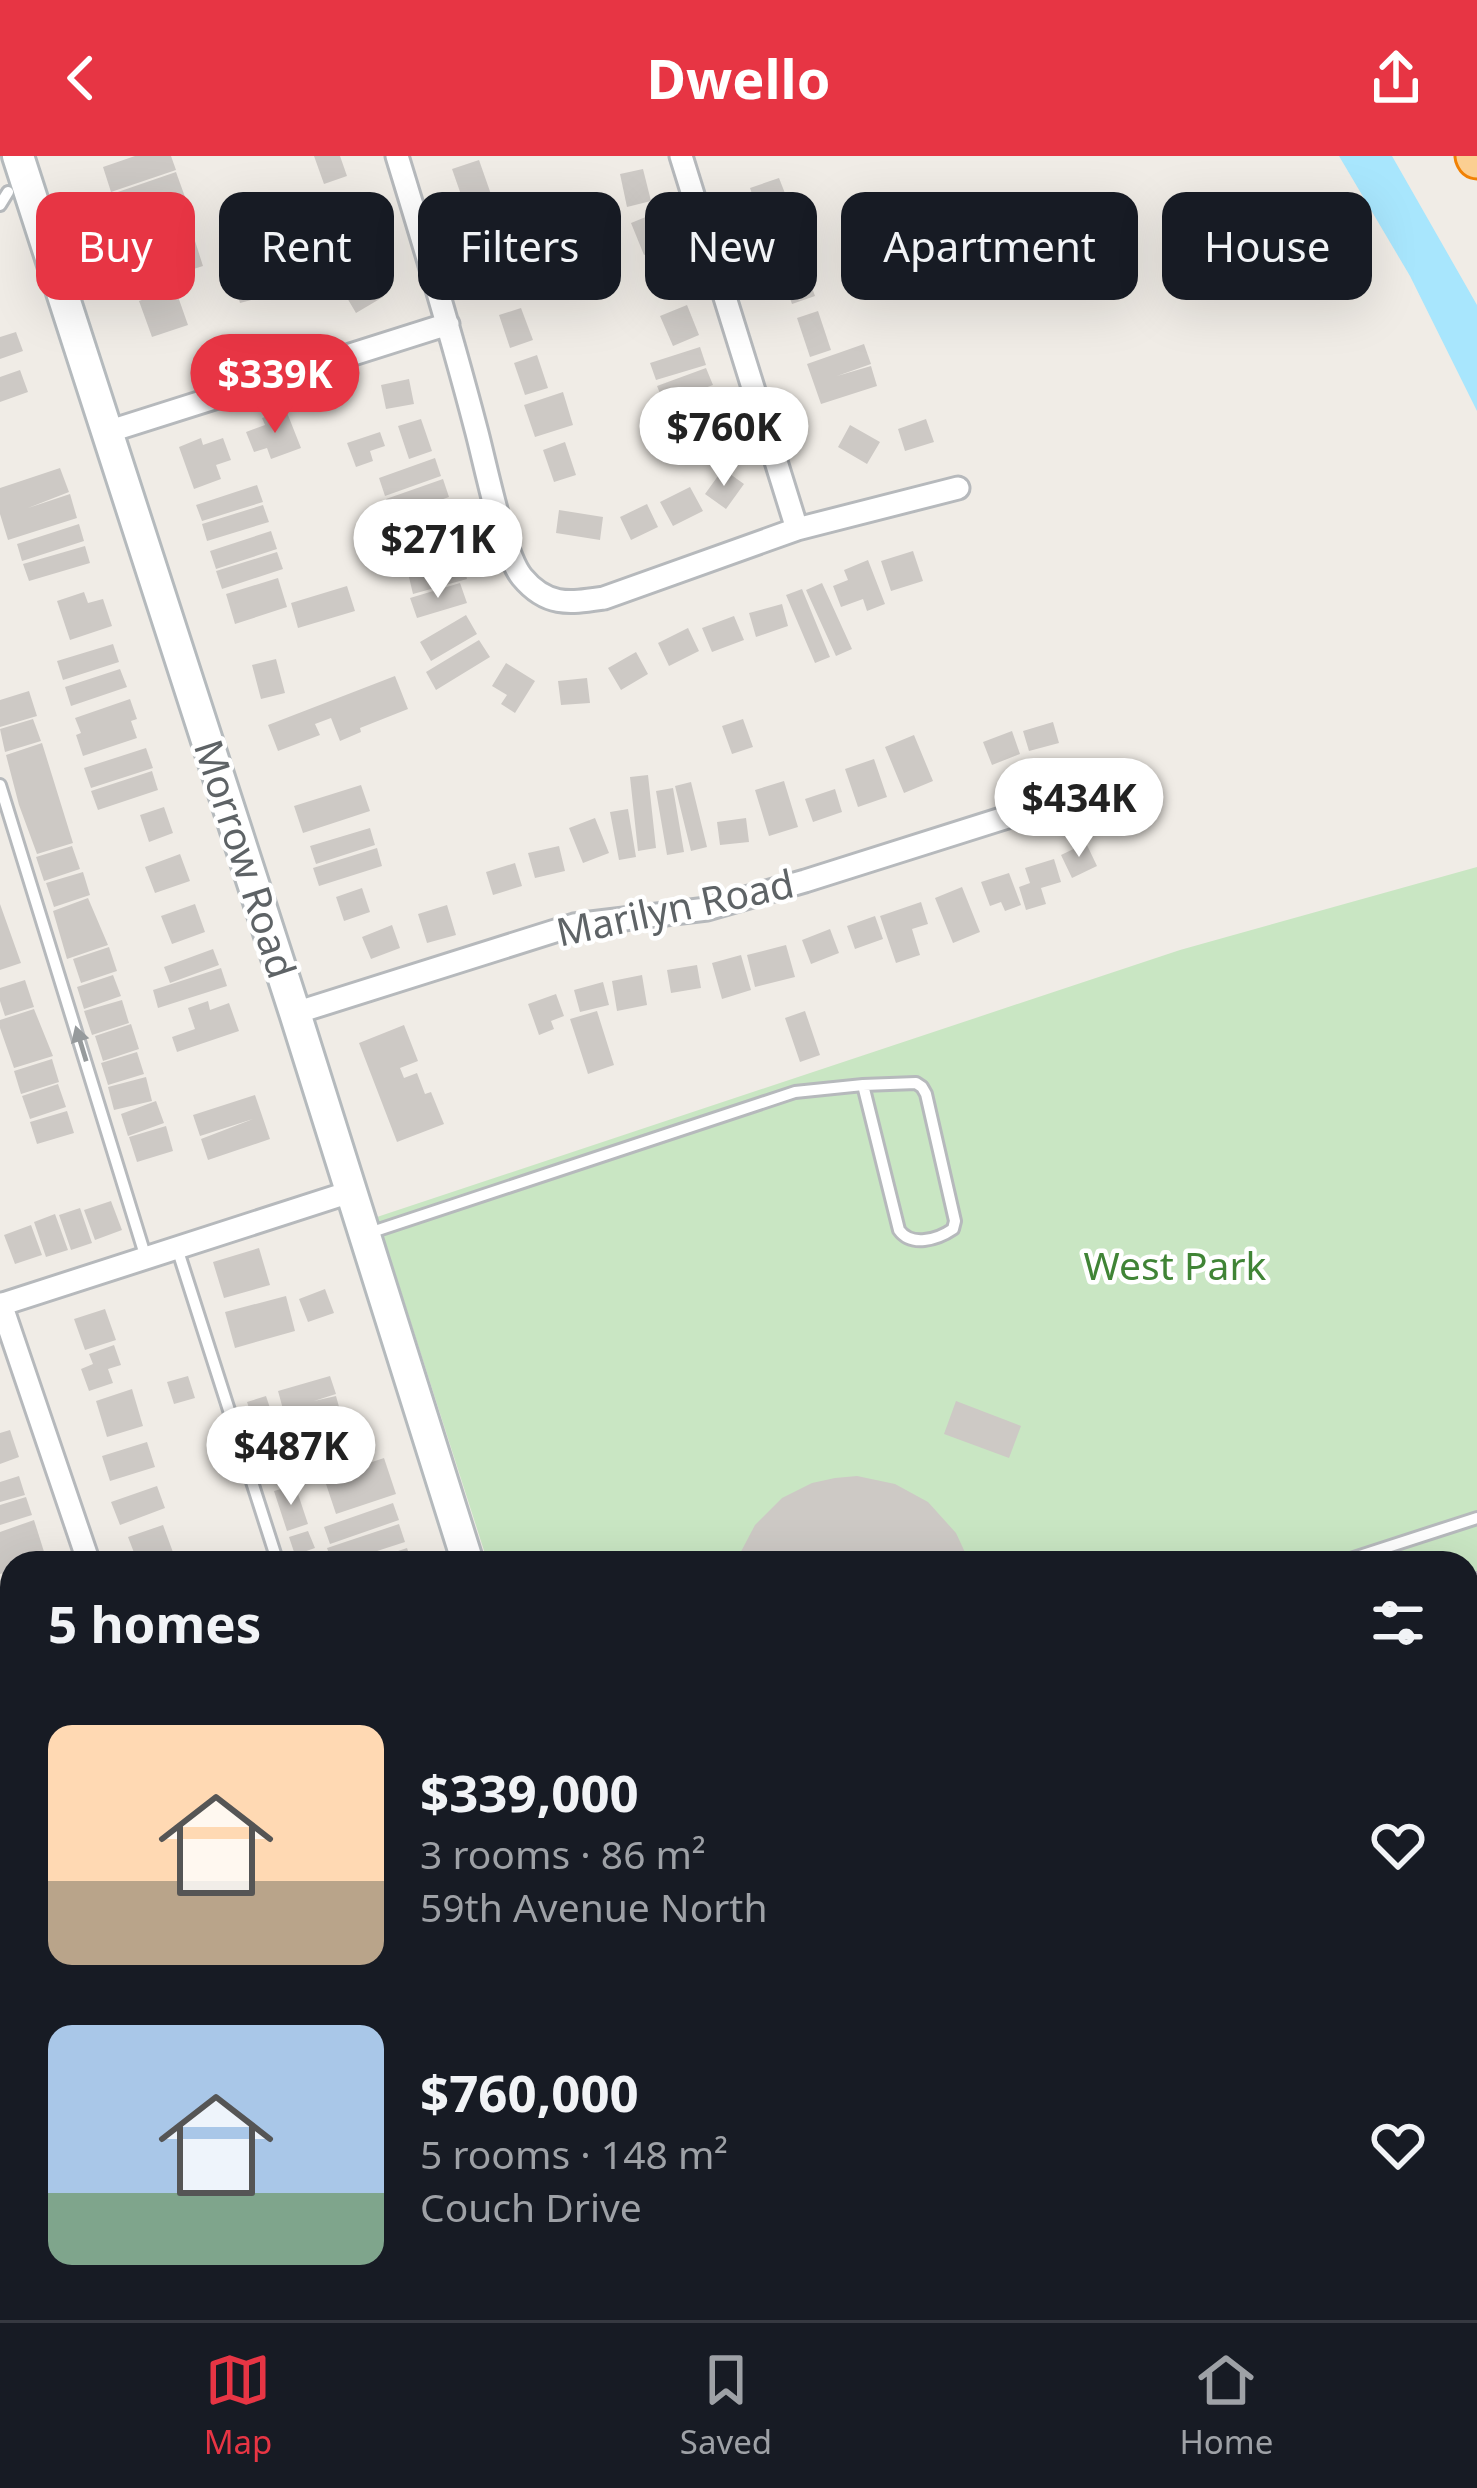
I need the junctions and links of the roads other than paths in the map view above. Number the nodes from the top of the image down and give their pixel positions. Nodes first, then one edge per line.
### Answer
1 (17, 156) edge
2 (397, 156) edge
3 (681, 156) edge
4 (3, 195) edge
5 (35, 211) junction
6 (448, 324) junction
7 (107, 432) junction
8 (958, 488) dead end
9 (797, 530) junction
10 (0, 785) edge
11 (1055, 802) dead end
12 (295, 1013) junction
13 (863, 1084) junction
14 (350, 1192) junction
15 (363, 1235) junction
16 (176, 1248) junction
17 (146, 1258) junction
18 (0, 1303) edge
19 (1477, 1518) edge
20 (85, 1551) edge
21 (274, 1551) edge
22 (464, 1551) edge
23 (1375, 1551) edge

1 - 5 street, Morrow Road
2 - 6 street
3 - 9 street
4 - 5 street
5 - 7 street, Morrow Road
6 - 7 street
6 - 9 street
7 - 12 street, Morrow Road
8 - 9 street
17 -> 10 lane
11 - 12 street, Marilyn Road
12 - 14 street, Morrow Road
13 - 13 lane
13 - 15 lane
14 - 15 street, Morrow Road
14 - 16 street
15 - 22 street, Morrow Road
16 - 17 street
16 - 21 lane
17 - 18 street
18 - 20 street
19 - 23 lane

